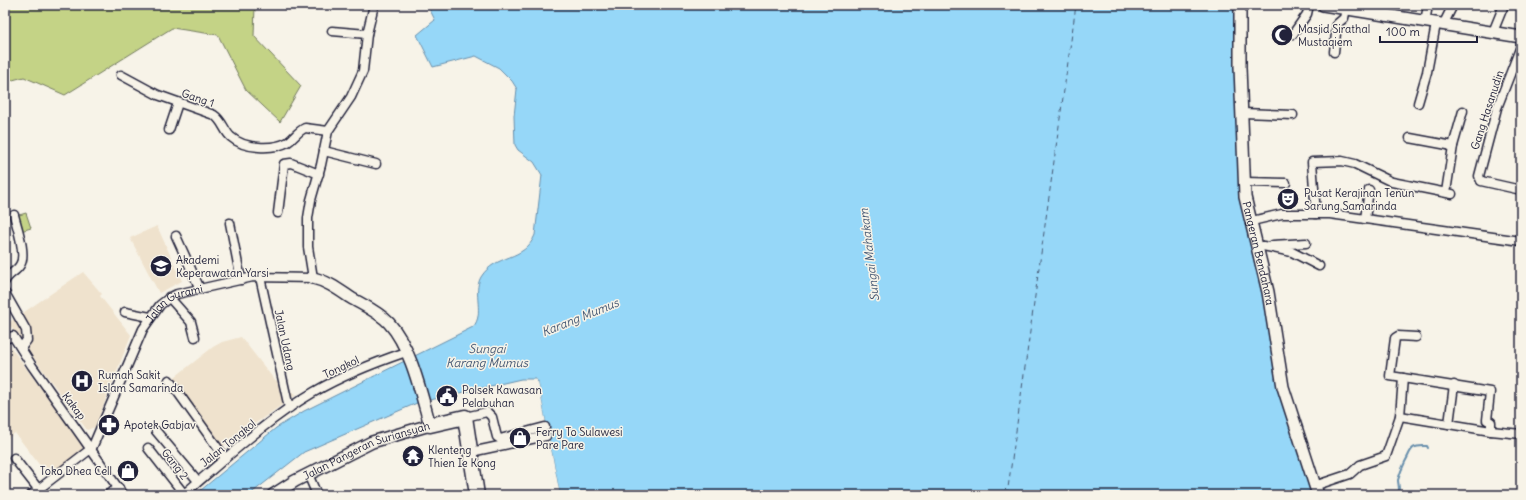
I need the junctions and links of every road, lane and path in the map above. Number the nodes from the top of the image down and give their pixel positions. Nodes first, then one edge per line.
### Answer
1 (374, 5) edge
2 (1240, 5) edge
3 (1323, 5) edge
4 (1428, 5) edge
5 (1453, 5) edge
6 (1504, 5) edge
7 (1309, 7) edge
8 (1345, 13) junction
9 (1425, 22) junction
10 (1440, 24) junction
11 (332, 31) dead end
12 (1493, 32) junction
13 (367, 34) junction
14 (1293, 34) dead end
15 (1521, 37) edge
16 (1521, 46) edge
17 (1334, 52) dead end
18 (121, 75) dead end
19 (178, 103) junction
20 (1418, 104) dead end
21 (1463, 111) dead end
22 (1243, 114) junction
23 (1293, 115) dead end
24 (169, 130) dead end
25 (328, 131) junction
26 (1410, 138) dead end
27 (1453, 146) junction
28 (324, 151) junction
29 (376, 164) dead end
30 (319, 174) junction
31 (1245, 182) junction
32 (1286, 183) dead end
33 (1369, 190) dead end
34 (1521, 190) edge
35 (278, 213) dead end
36 (1316, 214) junction
37 (14, 215) dead end
38 (1365, 219) junction
39 (1252, 221) junction
40 (230, 223) dead end
41 (176, 236) dead end
42 (1521, 241) edge
43 (1306, 242) dead end
44 (1260, 246) junction
45 (1319, 266) dead end
46 (260, 277) junction
47 (313, 278) junction
48 (241, 280) junction
49 (5, 281) edge
50 (200, 289) junction
51 (5, 293) edge
52 (169, 298) junction
53 (125, 312) dead end
54 (150, 317) junction
55 (195, 337) dead end
56 (1416, 337) dead end
57 (5, 339) edge
58 (21, 348) junction
59 (407, 355) junction
60 (1402, 378) junction
61 (169, 380) dead end
62 (1454, 385) junction
63 (289, 408) junction
64 (1400, 416) junction
65 (461, 418) junction
66 (1449, 424) junction
67 (430, 425) junction
68 (1491, 431) junction
69 (156, 432) dead end
70 (1521, 434) edge
71 (92, 448) junction
72 (148, 448) dead end
73 (471, 452) junction
74 (14, 458) dead end
75 (225, 458) junction
76 (308, 474) junction
77 (198, 482) junction
78 (1316, 490) edge
79 (40, 492) edge
80 (121, 492) edge
81 (31, 495) edge
82 (107, 495) edge
83 (183, 495) edge
84 (273, 495) edge
85 (317, 495) edge
86 (468, 495) edge
87 (477, 495) edge

1 - 13 street
2 - 22 street, Pangeran Bendahara
3 - 8 street
4 - 9 street
5 - 10 street
6 - 12 street
7 - 14 street
8 - 9 street
8 - 17 street
9 - 10 street
10 - 12 street
10 - 20 street
11 - 13 street
12 - 15 street
13 - 25 street
16 - 34 street, Gang Hasanudin
18 - 19 street, Gang 1
19 - 24 street
19 - 25 street, Gang 1
21 - 27 street
22 - 23 street
22 - 31 street, Pangeran Bendahara
25 - 28 street
26 - 27 street
27 - 36 street
28 - 29 street
28 - 30 street
30 - 35 street
30 - 47 street
31 - 32 street
31 - 39 street, Pangeran Bendahara
33 - 38 street
36 - 38 street
36 - 39 street
37 - 49 street
38 - 42 street
39 - 44 street, Pangeran Bendahara
40 - 48 street
41 - 50 street
43 - 44 street
44 - 45 street
44 - 78 street, Pangeran Bendahara
46 - 47 street, Jalan Gurami
46 - 48 street, Jalan Gurami
46 - 63 street, Jalan Udang
47 - 59 street, Jalan Gurami
48 - 50 street, Jalan Gurami
50 - 52 street, Jalan Gurami
51 - 58 street
52 - 54 street, Jalan Gurami
52 - 55 street
53 - 54 street
54 - 71 street, Jalan Gurami
56 - 60 street
57 - 58 street, Kakap
58 - 71 street, Kakap
59 - 63 street, Tongkol
59 - 67 street, Jalan Gurami
60 - 62 street
60 - 64 street
61 - 75 street
62 - 66 street
62 - 68 street
63 - 75 street, Jalan Tongkol
64 - 66 street
64 - 78 street
65 - 67 highway, Jalan Pangeran Suriansyah
65 - 73 highway
65 - 73 street
65 - 86 highway
66 - 68 street
67 - 76 street, Jalan Pangeran Suriansyah
68 - 70 street
69 - 77 street
71 - 79 street
71 - 80 street, Kakap
72 - 83 street, Gang 2
73 - 87 highway
74 - 79 street
75 - 77 street, Jalan Tongkol
76 - 84 street, Jalan Pangeran Suriansyah
76 - 85 street
77 - 83 street, Jalan Tongkol
79 - 81 street
80 - 82 street

